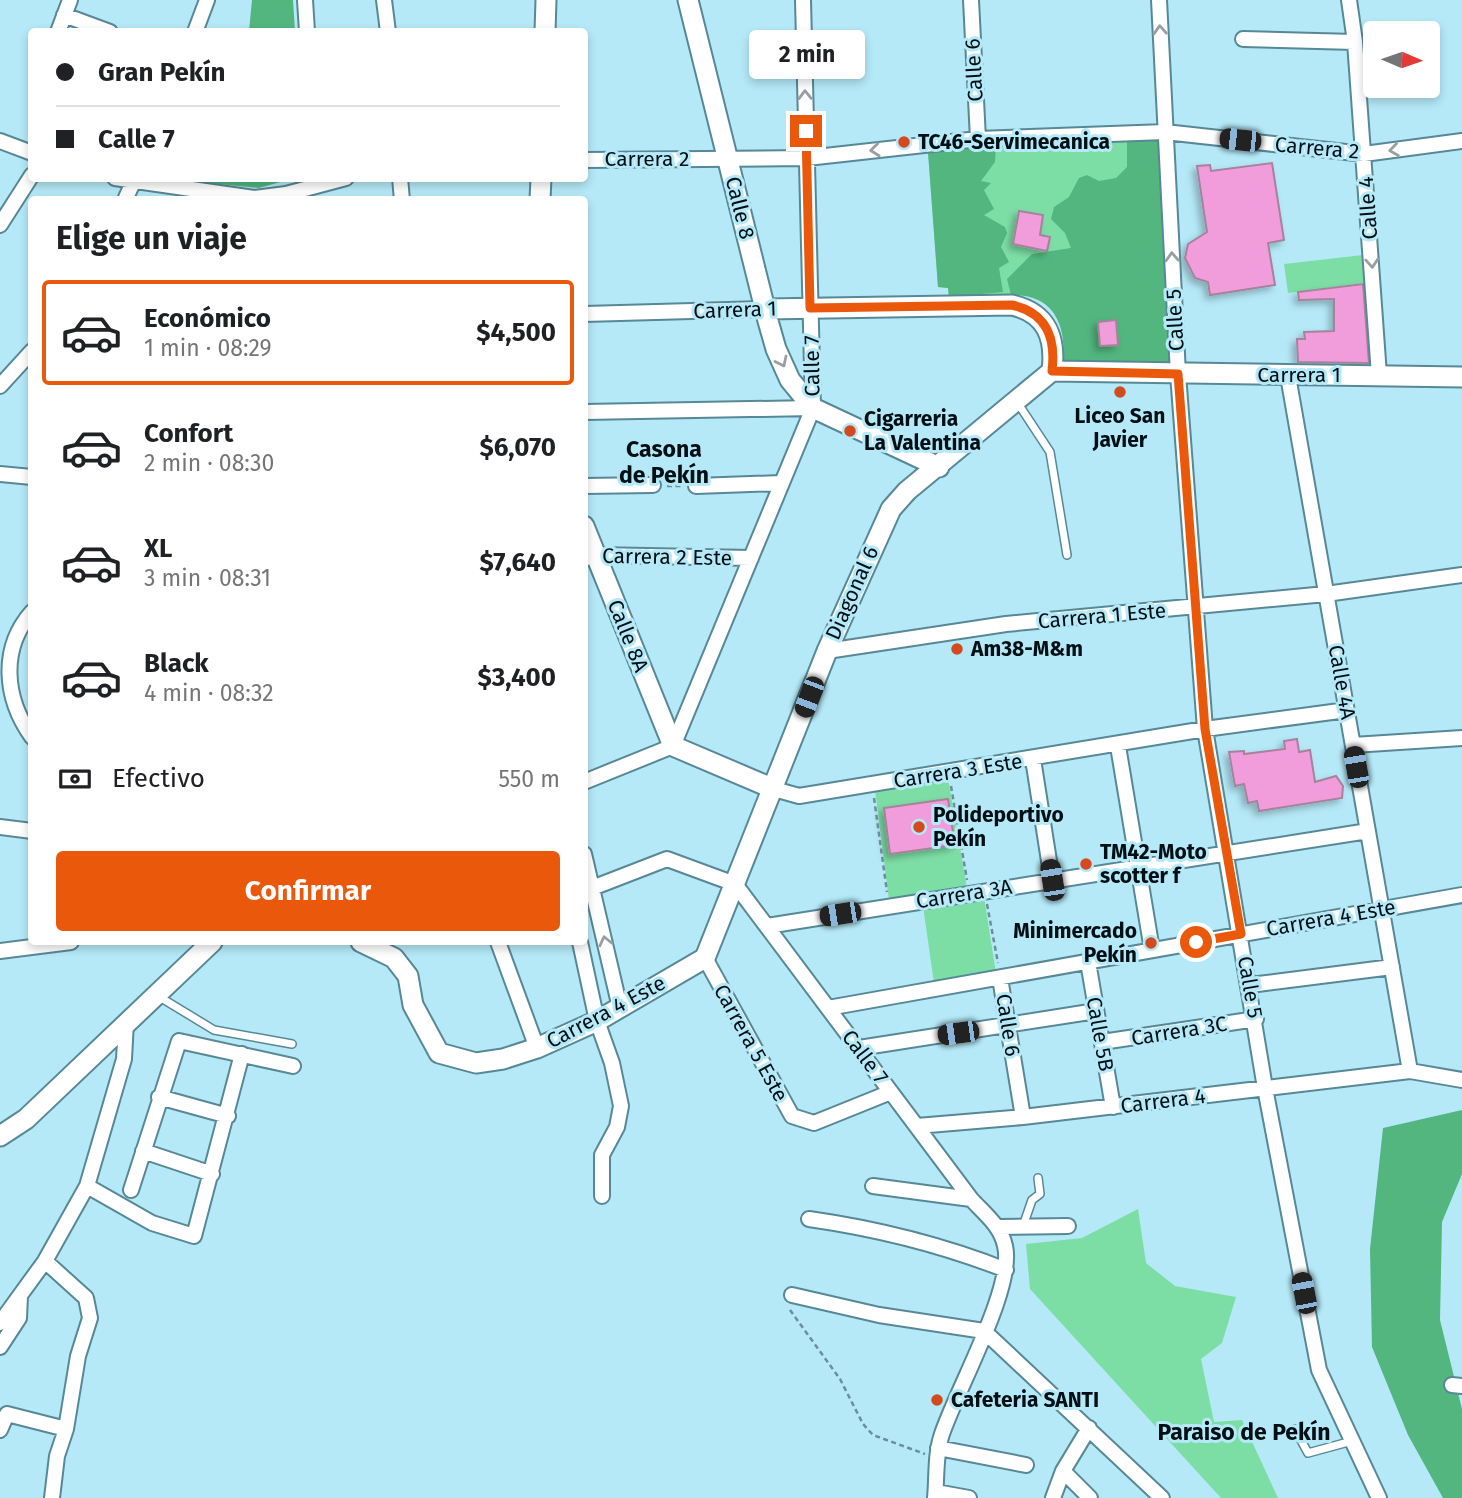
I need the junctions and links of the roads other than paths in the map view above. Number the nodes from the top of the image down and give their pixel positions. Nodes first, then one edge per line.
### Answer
1 (70, 0) edge
2 (207, 0) edge
3 (305, 0) edge
4 (384, 0) edge
5 (546, 0) edge
6 (688, 0) edge
7 (803, 0) edge
8 (971, 0) edge
9 (1159, 0) edge
10 (1349, 0) edge
11 (64, 15) junction
12 (59, 28) edge
13 (99, 28) edge
14 (196, 28) edge
15 (307, 28) edge
16 (387, 28) edge
17 (545, 28) edge
18 (1243, 39) dead end
19 (1355, 42) junction
20 (1166, 132) junction
21 (978, 139) junction
22 (0, 141) edge
23 (1462, 141) edge
24 (28, 152) edge
25 (1364, 154) junction
26 (807, 158) junction
27 (728, 159) junction
28 (588, 160) edge
29 (28, 182) edge
30 (139, 182) edge
31 (318, 182) edge
32 (214, 196) edge
33 (270, 196) edge
34 (0, 225) edge
35 (810, 308) junction
36 (766, 309) junction
37 (588, 314) edge
38 (28, 355) edge
39 (1052, 371) junction
40 (1178, 374) junction
41 (1379, 375) junction
42 (1288, 376) junction
43 (1462, 377) edge
44 (0, 386) edge
45 (1016, 401) junction
46 (813, 408) junction
47 (588, 412) edge
48 (939, 467) junction
49 (0, 474) edge
50 (28, 477) edge
51 (782, 483) junction
52 (653, 485) road end
53 (588, 486) edge
54 (696, 486) road end
55 (1067, 555) dead end
56 (590, 557) edge
57 (751, 558) junction
58 (1462, 575) edge
59 (1326, 594) junction
60 (1195, 608) junction
61 (28, 617) edge
62 (827, 651) junction
63 (1347, 710) junction
64 (1205, 729) junction
65 (28, 731) edge
66 (1462, 738) edge
67 (1353, 745) junction
68 (673, 746) junction
69 (1118, 746) junction
70 (1033, 759) junction
71 (588, 780) edge
72 (774, 789) junction
73 (0, 827) edge
74 (28, 830) edge
75 (1368, 831) junction
76 (1224, 853) junction
77 (1137, 867) junction
78 (588, 871) edge
79 (1052, 880) junction
80 (735, 884) junction
81 (592, 888) junction
82 (1462, 894) edge
83 (1381, 909) junction
84 (767, 926) junction
85 (1241, 934) junction
86 (47, 945) edge
87 (209, 945) edge
88 (367, 945) edge
89 (499, 945) edge
90 (581, 945) edge
91 (1152, 950) junction
92 (0, 951) edge
93 (705, 958) junction
94 (1088, 962) junction
95 (1392, 967) junction
96 (1000, 978) junction
97 (1250, 985) junction
98 (155, 994) junction
99 (620, 1008) junction
100 (828, 1008) junction
101 (1096, 1011) junction
102 (1256, 1019) junction
103 (126, 1021) junction
104 (597, 1021) junction
105 (1007, 1026) junction
106 (1101, 1042) junction
107 (292, 1044) dead end
108 (537, 1048) junction
109 (859, 1048) junction
110 (242, 1054) junction
111 (293, 1066) dead end
112 (1410, 1071) junction
113 (1462, 1080) edge
114 (1265, 1088) junction
115 (891, 1092) junction
116 (159, 1097) junction
117 (1113, 1107) junction
118 (228, 1116) junction
119 (1023, 1118) junction
120 (916, 1126) junction
121 (0, 1136) edge
122 (143, 1151) junction
123 (212, 1174) junction
124 (1038, 1178) dead end
125 (87, 1186) junction
126 (873, 1186) dead end
127 (131, 1190) dead end
128 (602, 1195) dead end
129 (971, 1199) junction
130 (809, 1219) dead end
131 (1068, 1226) dead end
132 (998, 1227) junction
133 (1023, 1227) junction
134 (45, 1261) junction
135 (1006, 1270) junction
136 (792, 1295) road end
137 (20, 1296) junction
138 (0, 1323) edge
139 (984, 1331) junction
140 (0, 1347) edge
141 (1088, 1428) junction
142 (66, 1429) junction
143 (1295, 1429) dead end
144 (0, 1430) edge
145 (1353, 1441) junction
146 (938, 1454) junction
147 (1026, 1465) dead end
148 (1063, 1471) junction
149 (935, 1495) edge
150 (52, 1498) edge
151 (969, 1498) edge
152 (1053, 1498) edge
153 (1090, 1498) edge
154 (1162, 1498) edge
155 (1379, 1498) edge

1 - 11 street
2 - 14 street
3 - 15 street
4 - 16 street
5 - 17 main road
6 - 27 main road, Calle 8
26 -> 7 street, Calle 7
8 - 21 street, Calle 6
20 -> 9 street, Calle 5
10 - 19 street, Calle 4
11 - 12 street
11 - 13 street
18 - 19 street
19 - 25 street, Calle 4
20 - 21 street, Carrera 2
20 - 25 street, Carrera 2
40 -> 20 street, Calle 5
21 -> 26 street, Carrera 2
22 - 24 street
23 -> 25 street, Carrera 2
25 -> 41 street, Calle 4
26 - 27 street, Carrera 2
26 - 35 street, Calle 7
27 - 28 street, Carrera 2
27 - 36 main road, Calle 8
29 - 34 street
30 - 32 street
31 - 33 street
35 - 36 main road, Carrera 1
35 - 39 main road, Carrera 1
35 - 46 street, Calle 7
36 - 37 street, Carrera 1
36 -> 46 main road, Calle 8
38 - 44 street
39 - 40 main road, Carrera 1
39 - 45 main road, Diagonal 6
40 - 42 main road, Carrera 1
40 - 60 street, Calle 5
41 - 42 main road, Carrera 1
41 - 43 main road, Carrera 1
42 - 59 street, Calle 4A
45 - 48 main road, Diagonal 6
45 - 55 lane
46 - 47 street
46 - 48 main road
46 - 51 street, Calle 7
48 - 62 main road, Diagonal 6
49 - 50 street
51 - 54 street
51 - 57 street, Calle 7
52 - 53 street
56 - 57 street, Carrera 2 Este
56 - 68 main road, Calle 8A
57 - 68 street, Calle 7
58 - 59 street, Carrera 1 Este
59 - 60 street, Carrera 1 Este
59 - 63 street, Calle 4A
60 - 62 street, Carrera 1 Este
60 - 64 street, Calle 5
61 - 65 street
62 - 72 main road, Diagonal 6
63 - 64 street, Carrera 3 Este
63 - 67 street, Calle 4A
64 - 69 street, Carrera 3 Este
64 - 76 street, Calle 5
66 - 67 street
67 - 75 street, Calle 4A
68 - 71 street
68 - 72 main road, Carrera 3 Este
69 - 70 street, Carrera 3 Este
69 - 77 street
70 - 72 street, Carrera 3 Este
70 - 79 street
72 - 80 main road, Diagonal 6
73 - 74 street
75 - 76 street, Carrera 3A
75 - 83 street, Calle 4A
76 - 77 street, Carrera 3A
76 - 85 street, Calle 5
77 - 79 street, Carrera 3A
77 - 91 street
78 - 81 street
79 - 84 street, Carrera 3A
80 - 81 street
80 - 84 street, Calle 7
80 - 93 main road, Diagonal 6
99 -> 81 street
82 - 83 street, Carrera 4 Este
83 - 85 street, Carrera 4 Este
83 - 95 street, Calle 4A
84 - 100 street, Calle 7
85 - 91 street, Carrera 4 Este
85 - 97 street, Calle 5
86 - 92 street
87 - 98 main road
88 - 108 main road, Carrera 4 Este
89 - 108 street
90 - 104 street
91 - 94 street, Carrera 4 Este
93 - 99 main road, Carrera 4 Este
93 - 115 street, Carrera 5 Este
94 - 96 street, Carrera 4 Este
94 - 101 street, Calle 5B
95 - 97 street
95 - 112 street, Calle 4A
96 - 100 street, Carrera 4 Este
96 - 105 street, Calle 6
97 - 102 street, Calle 5
98 - 103 main road
98 - 107 lane
99 - 104 main road, Carrera 4 Este
100 - 109 street, Calle 7
101 - 105 street
101 - 106 street, Calle 5B
102 - 106 street, Carrera 3C
102 - 114 street, Calle 5
103 - 121 main road
103 - 125 street
104 - 108 main road, Carrera 4 Este
104 - 128 street
105 - 109 street
105 - 119 street, Calle 6
106 - 117 street, Calle 5B
109 - 115 street, Calle 7
110 - 111 street
110 - 116 street
110 - 118 street
112 - 113 street, Carrera 4
112 - 114 street, Carrera 4
114 - 117 street, Carrera 4
114 - 145 street, Calle 5
115 - 120 street, Calle 7
116 - 118 street
116 - 122 street
117 - 119 street, Carrera 4
118 - 123 street
119 - 120 street, Carrera 4
120 - 129 street, Calle 7
122 - 123 street
122 - 127 street
123 - 125 street
124 - 133 lane
125 - 134 street
126 - 129 street
129 - 132 street, Calle 7
130 - 135 street
131 - 133 street
132 - 133 street
132 - 135 street
134 - 137 street
134 - 142 street
135 - 139 street
136 - 139 street
137 - 138 street
137 - 140 street
139 - 141 street
139 - 146 street
141 - 148 street
141 - 154 street
142 - 144 street
142 - 150 street
143 - 145 lane
145 - 155 street, Calle 5
146 - 147 street
146 - 149 street
148 - 152 street
148 - 153 street
149 - 151 street

